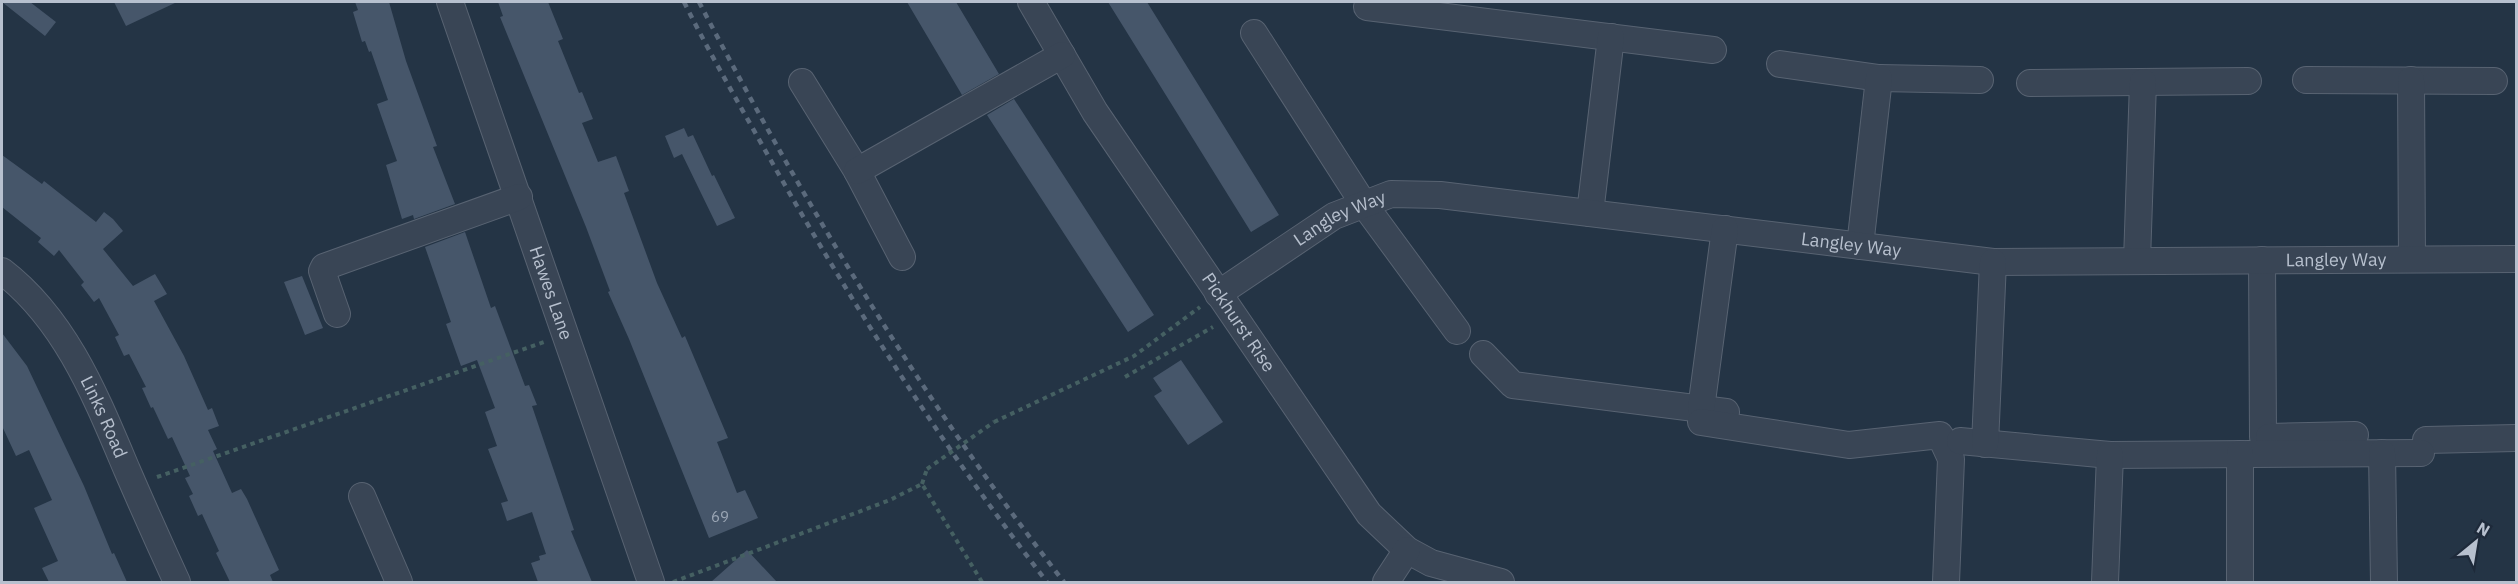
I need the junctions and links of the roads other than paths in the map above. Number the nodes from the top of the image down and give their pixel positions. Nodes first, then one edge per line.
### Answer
1 (450, 2) edge
2 (1031, 2) edge
3 (1367, 7) dead end
4 (1254, 33) dead end
5 (1611, 37) junction
6 (1713, 50) dead end
7 (1062, 55) junction
8 (1780, 64) dead end
9 (1880, 78) junction
10 (1980, 80) dead end
11 (2306, 80) dead end
12 (2411, 80) junction
13 (2248, 81) dead end
14 (2494, 81) dead end
15 (802, 82) dead end
16 (2143, 82) junction
17 (2030, 83) dead end
18 (857, 171) junction
19 (519, 197) junction
20 (1363, 203) junction
21 (1590, 213) junction
22 (1725, 229) junction
23 (1860, 246) junction
24 (902, 257) dead end
25 (2412, 259) junction
26 (2517, 259) edge
27 (2262, 260) junction
28 (2137, 261) junction
29 (1993, 262) junction
30 (2, 271) edge
31 (1218, 294) junction
32 (337, 314) dead end
33 (1457, 331) dead end
34 (1484, 354) dead end
35 (1701, 415) junction
36 (1806, 422) dead end
37 (2355, 435) dead end
38 (2263, 437) junction
39 (2517, 438) edge
40 (2155, 440) dead end
41 (1960, 441) dead end
42 (1985, 444) junction
43 (2382, 453) junction
44 (2240, 454) junction
45 (2110, 455) junction
46 (362, 496) dead end
47 (1407, 550) junction
48 (177, 582) edge
49 (399, 582) edge
50 (651, 582) edge
51 (1386, 582) edge
52 (1501, 582) edge
53 (1946, 582) edge
54 (2105, 582) edge
55 (2240, 582) edge
56 (2384, 582) edge

1 - 19 street, Hawes Lane
2 - 7 street, Pickhurst Rise
3 - 5 street
4 - 20 street
5 - 6 street
5 - 21 street
7 - 18 street
7 - 31 street, Pickhurst Rise
8 - 9 street
9 - 10 street
9 - 23 street
11 - 12 street
12 - 14 street
12 - 25 street
13 - 16 street
15 - 18 street
16 - 17 street
16 - 28 street
18 - 24 street
19 - 32 street
19 - 50 street, Hawes Lane
20 - 21 street, Langley Way
20 - 31 street, Langley Way
20 - 33 street
21 - 22 street, Langley Way
22 - 23 street, Langley Way
22 - 35 street
23 - 29 street, Langley Way
25 - 26 street, Langley Way
25 - 27 street, Langley Way
27 - 28 street, Langley Way
27 - 38 street
28 - 29 street, Langley Way
29 - 42 street
30 - 48 street, Links Road
31 - 47 street, Pickhurst Rise
34 - 35 street
35 - 36 street
35 - 53 street
37 - 38 street
38 - 40 street
39 - 43 street
41 - 42 street
42 - 45 street
43 - 44 street
43 - 56 street
44 - 45 street
44 - 55 street
45 - 54 street
46 - 49 street
47 - 51 street
47 - 52 street, Pickhurst Rise

